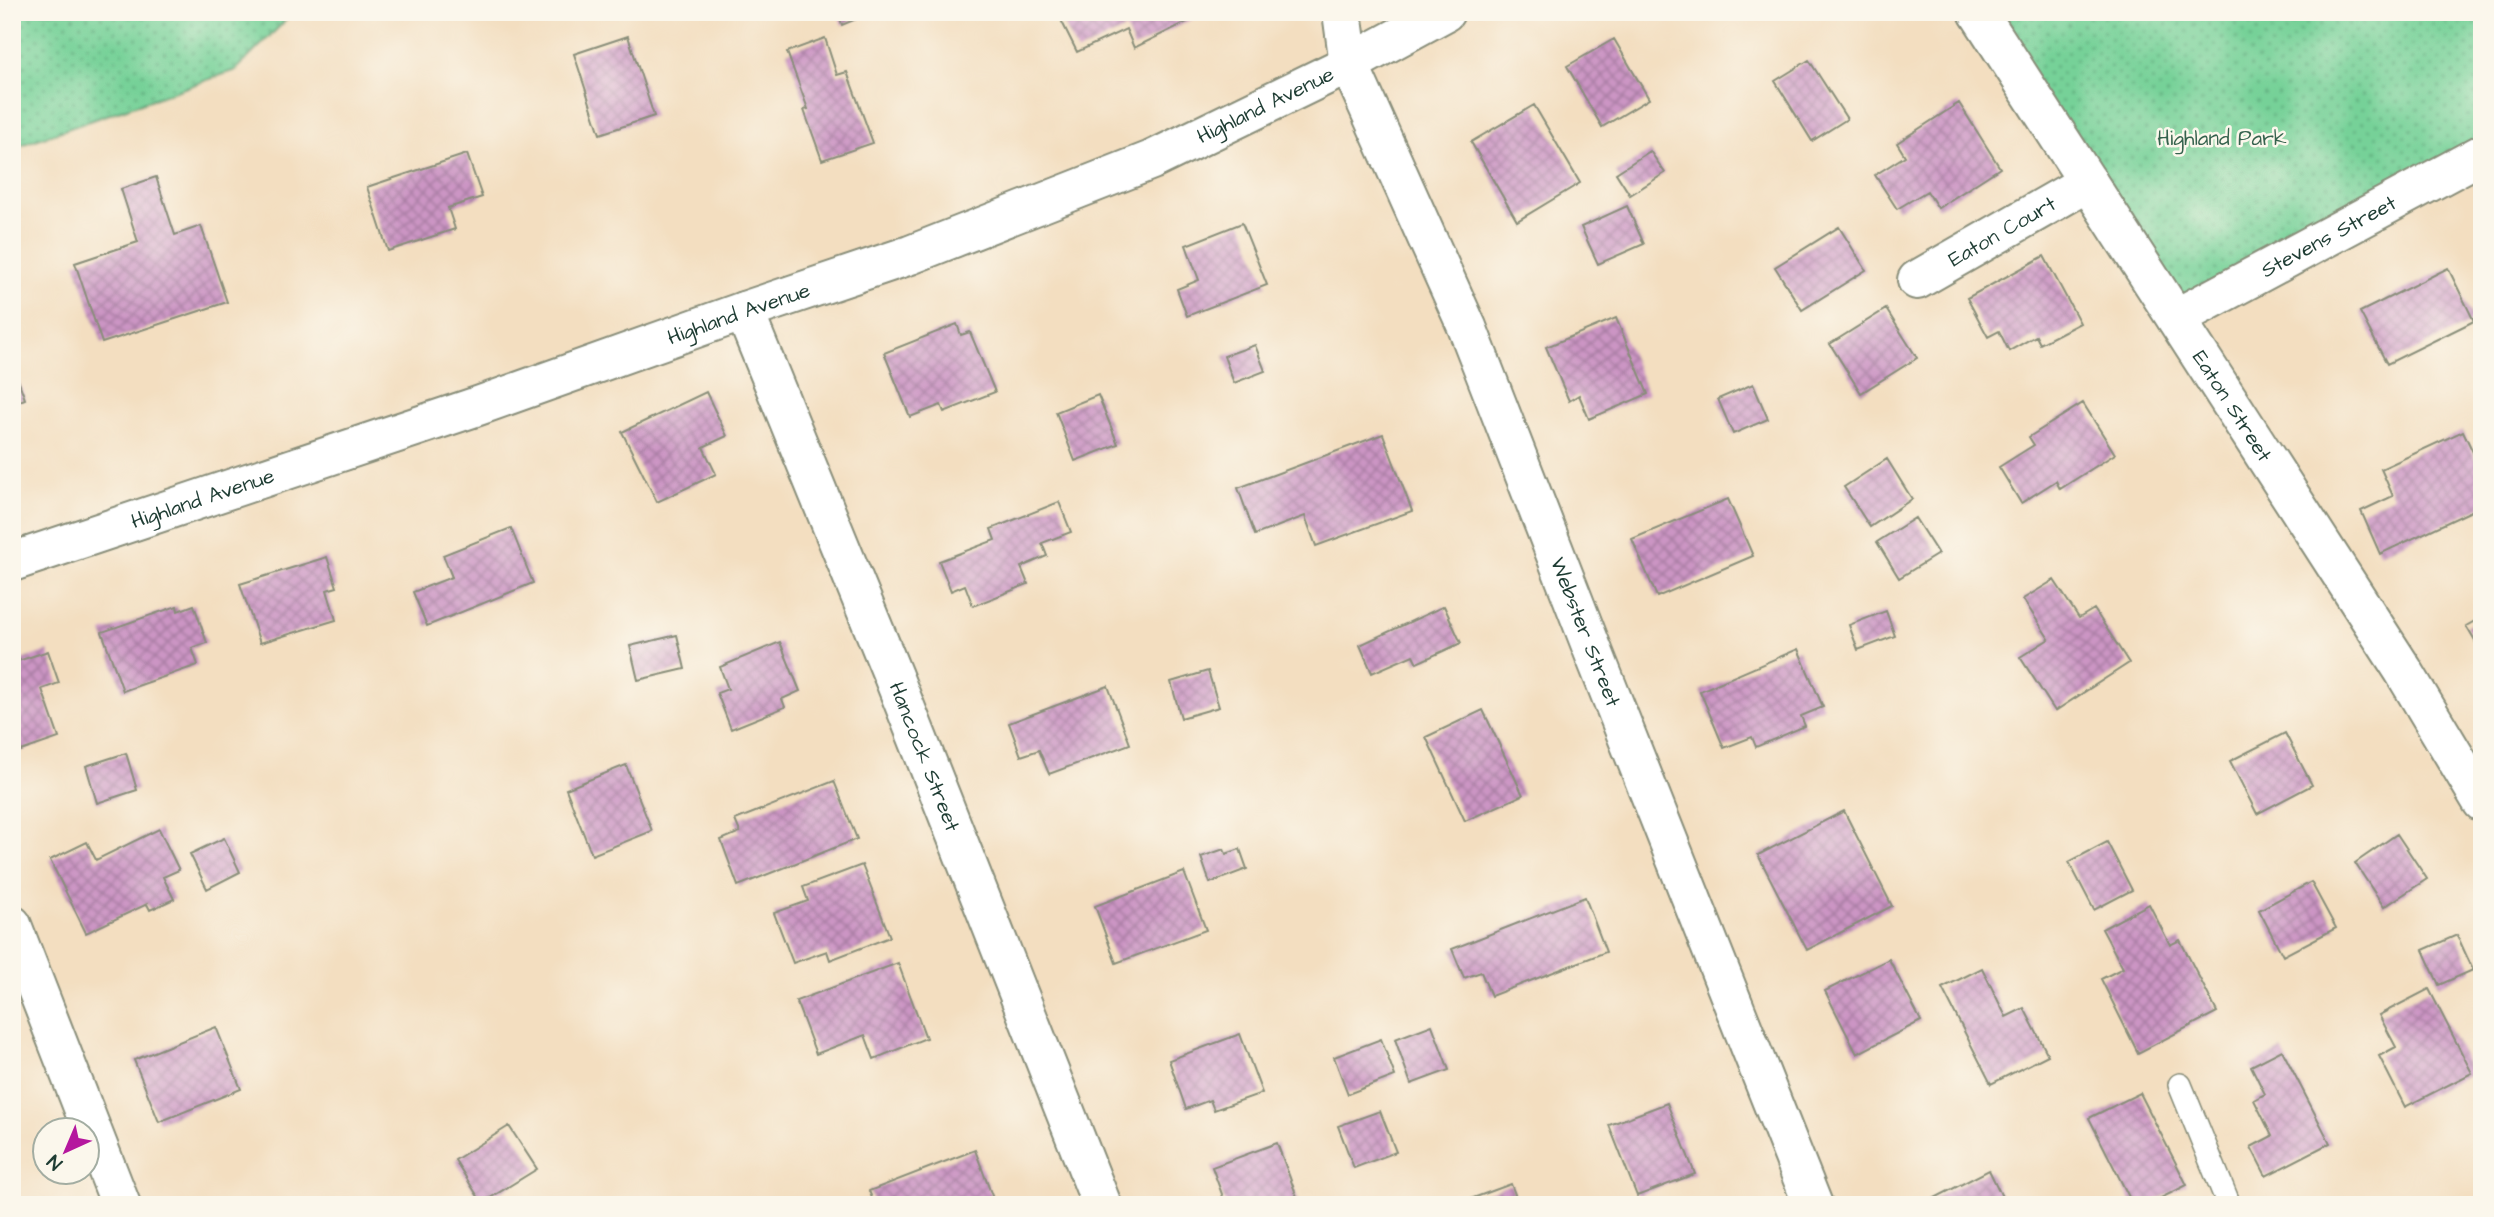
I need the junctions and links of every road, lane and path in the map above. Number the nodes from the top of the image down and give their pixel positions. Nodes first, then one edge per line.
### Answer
1 (1342, 12) edge
2 (1445, 12) edge
3 (1978, 12) edge
4 (1349, 64) junction
5 (2482, 154) edge
6 (2088, 182) junction
7 (1917, 280) dead end
8 (744, 311) junction
9 (2176, 317) junction
10 (12, 562) edge
11 (2482, 802) edge
12 (12, 925) edge
13 (2180, 1085) dead end
14 (121, 1205) edge
15 (1102, 1205) edge
16 (1813, 1205) edge
17 (2229, 1205) edge

1 - 4 street, Webster Street
2 - 4 street, Highland Avenue
3 - 6 street, Eaton Street
4 - 8 street, Highland Avenue
4 - 16 street, Webster Street
5 - 9 street, Stevens Street
6 - 7 street, Eaton Court
6 - 9 street, Eaton Street
8 - 10 street, Highland Avenue
8 - 15 street, Hancock Street
9 - 11 street, Eaton Street
12 - 14 street
13 - 17 lane

